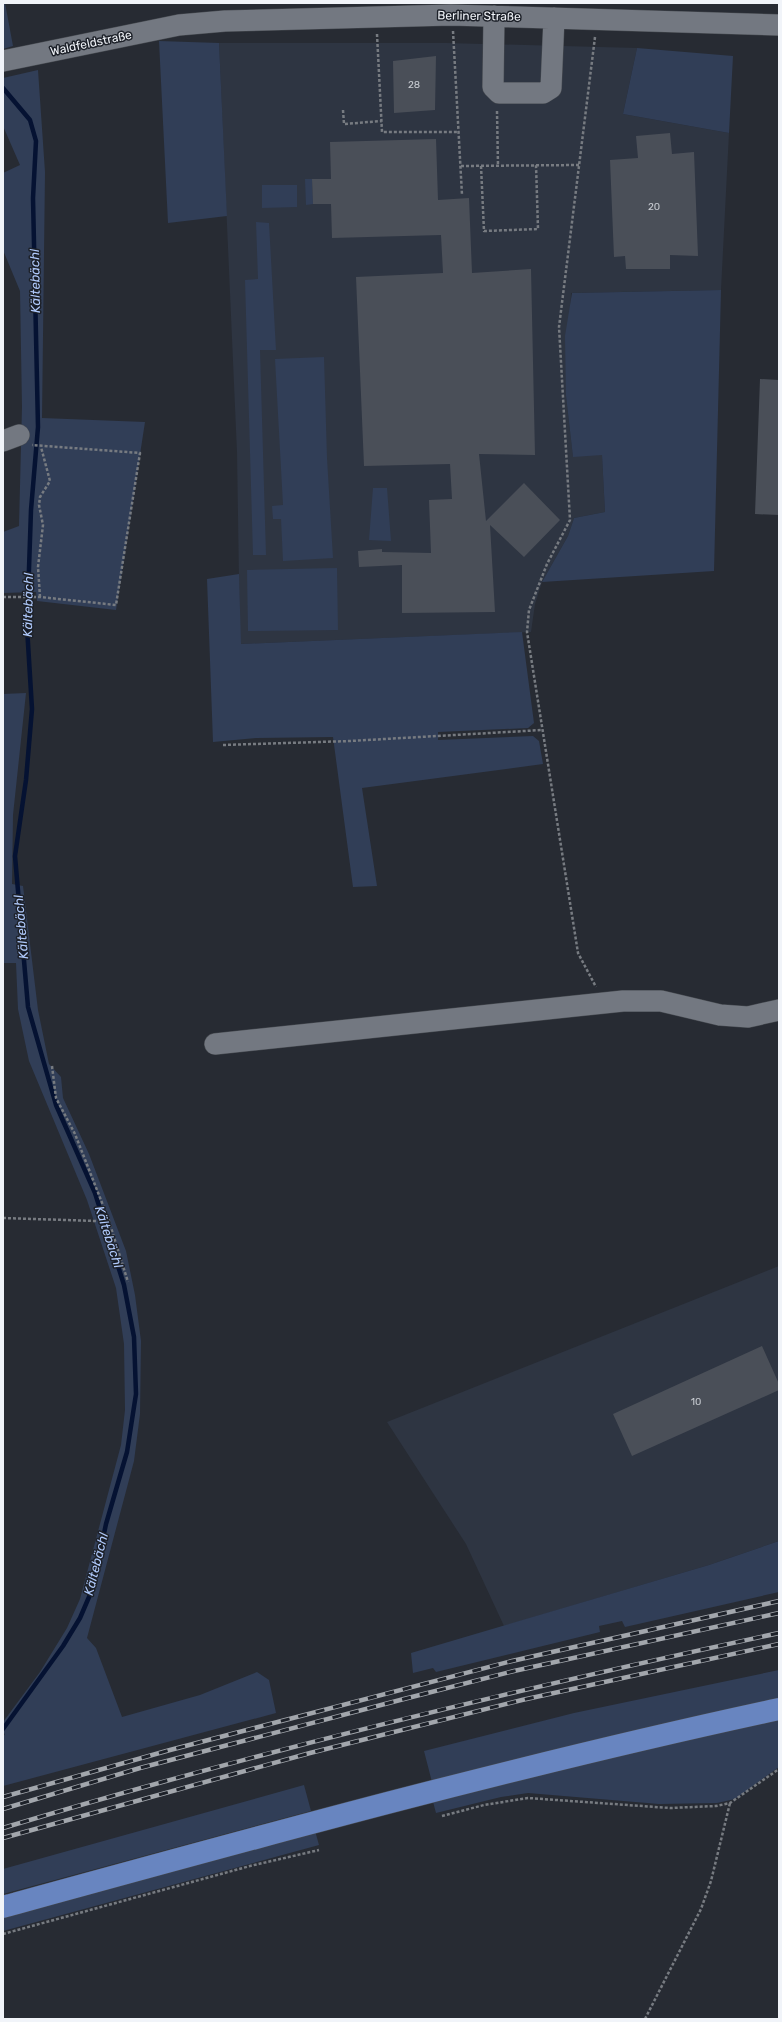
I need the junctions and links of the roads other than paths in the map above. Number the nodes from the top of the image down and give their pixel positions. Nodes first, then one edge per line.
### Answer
1 (595, 11) edge
2 (224, 12) edge
3 (494, 16) junction
4 (554, 18) junction
5 (179, 25) joint
6 (779, 25) edge
7 (3, 61) edge
8 (779, 1010) edge
9 (215, 1044) dead end
10 (779, 1709) edge
11 (3, 1907) edge

1 - 4 street, Berliner Straße
1 - 6 street, Berliner Straße
2 - 3 street, Berliner Straße
2 - 5 street, Berliner Straße
3 - 4 street, Berliner Straße
3 - 4 street
5 - 7 street, Waldfeldstraße
8 - 9 street
10 - 11 main road

